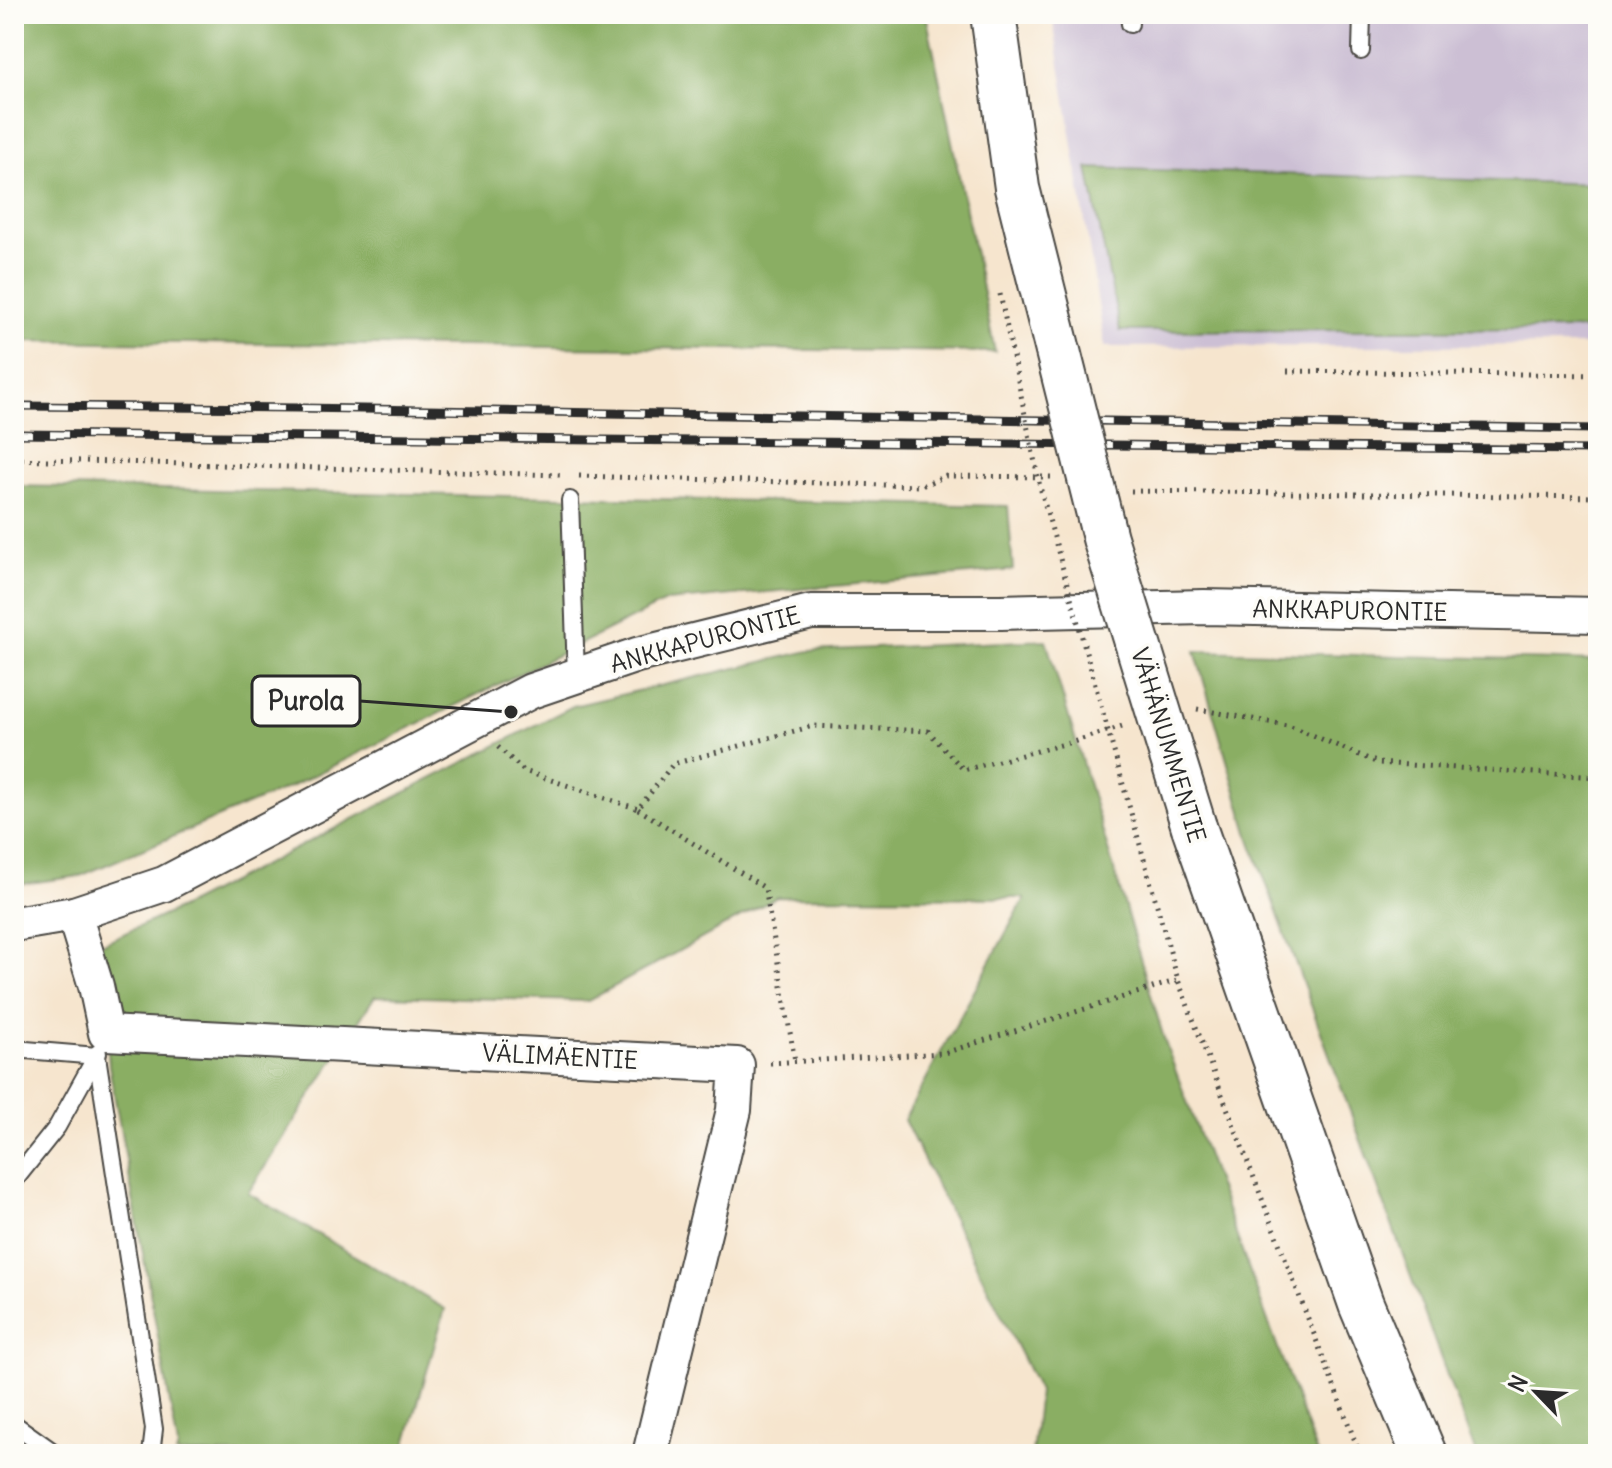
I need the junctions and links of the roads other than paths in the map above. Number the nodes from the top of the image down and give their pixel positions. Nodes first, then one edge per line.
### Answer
1 (993, 14) edge
2 (1362, 14) edge
3 (1361, 51) dead end
4 (570, 500) dead end
5 (1598, 615) edge
6 (576, 675) junction
7 (74, 914) junction
8 (14, 924) edge
9 (101, 1044) junction
10 (14, 1049) edge
11 (14, 1181) edge
12 (14, 1424) edge
13 (56, 1454) edge
14 (151, 1454) edge
15 (650, 1454) edge
16 (1424, 1454) edge

1 - 16 main road, VÄHÄNUMMENTIE, bridge
2 - 3 lane
4 - 6 lane
5 - 6 street, ANKKAPURONTIE
6 - 7 street, ANKKAPURONTIE
7 - 8 street, ANKKAPURONTIE
7 - 9 street
9 - 10 lane
9 - 11 lane
9 - 14 lane
9 - 15 street, VÄLIMÄENTIE
12 - 13 lane

